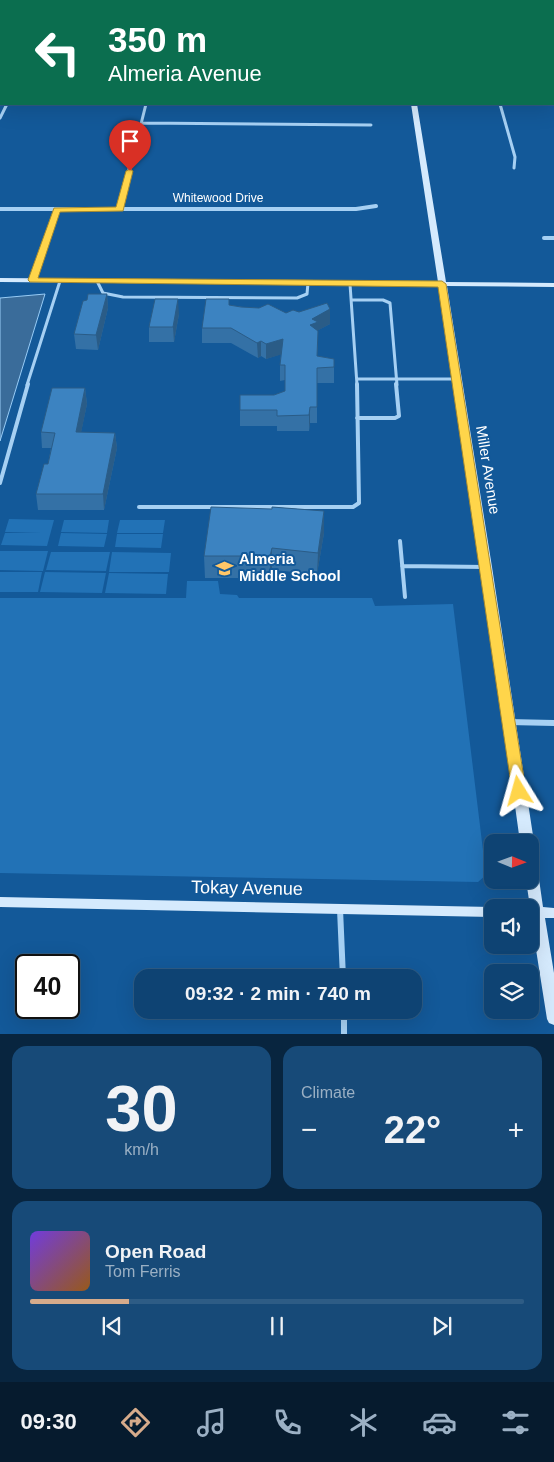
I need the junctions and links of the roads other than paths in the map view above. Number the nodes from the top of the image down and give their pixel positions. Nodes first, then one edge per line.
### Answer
1 (6, 105) edge
2 (146, 105) edge
3 (414, 105) edge
4 (500, 105) edge
5 (0, 118) edge
6 (142, 123) junction
7 (370, 126) dead end
8 (514, 168) dead end
9 (376, 206) dead end
10 (0, 209) edge
11 (57, 210) junction
12 (120, 210) junction
13 (544, 238) dead end
14 (554, 238) edge
15 (0, 280) edge
16 (33, 280) junction
17 (60, 280) junction
18 (97, 281) junction
19 (308, 283) junction
20 (350, 284) junction
21 (442, 284) junction
22 (554, 285) edge
23 (352, 300) junction
24 (357, 379) junction
25 (396, 379) junction
26 (458, 379) junction
27 (357, 418) junction
28 (0, 483) edge
29 (139, 507) dead end
30 (400, 541) dead end
31 (402, 566) junction
32 (487, 568) junction
33 (405, 597) dead end
34 (509, 722) junction
35 (554, 723) edge
36 (526, 834) edge
37 (0, 902) edge
38 (340, 908) junction
39 (484, 912) edge
40 (539, 912) edge
41 (554, 913) edge
42 (539, 943) edge
43 (342, 969) edge
44 (344, 1019) edge
45 (554, 1019) edge
46 (344, 1034) edge

1 - 5 street
2 - 6 street
3 - 21 street, Miller Avenue
4 - 8 street
6 - 7 street
6 - 12 street
9 - 12 street, Whitewood Drive
10 - 11 street, Whitewood Drive
11 - 12 street, Whitewood Drive
11 - 16 street
13 - 14 street
15 - 16 street
16 - 17 street
17 - 18 street
17 - 28 lane
18 - 19 street
18 - 19 lane
19 - 20 street
20 - 21 street
20 - 23 lane
21 - 22 street
21 - 26 street, Miller Avenue
23 - 24 lane
23 - 25 lane
24 - 25 lane
24 - 27 lane
25 - 26 lane
25 - 27 lane
26 - 32 street, Miller Avenue
27 - 29 lane
30 - 31 lane
31 - 32 lane
31 - 33 lane
32 - 34 street, Miller Avenue
34 - 35 street
34 - 36 street, Miller Avenue
37 - 38 street, Tokay Avenue
38 - 39 street, Tokay Avenue
38 - 43 street
40 - 41 street
42 - 45 street
44 - 46 street

